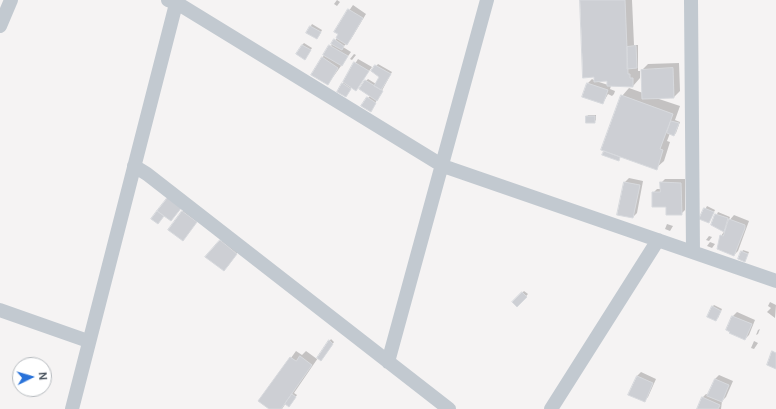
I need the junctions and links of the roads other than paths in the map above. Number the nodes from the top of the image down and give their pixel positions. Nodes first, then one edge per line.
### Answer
1 (11, 0) edge
2 (487, 0) edge
3 (691, 0) edge
4 (174, 1) edge
5 (0, 26) edge
6 (134, 166) junction
7 (443, 166) junction
8 (658, 240) junction
9 (693, 252) junction
10 (776, 281) edge
11 (0, 310) edge
12 (88, 341) junction
13 (388, 362) junction
14 (72, 409) edge
15 (449, 409) edge
16 (551, 409) edge

1 - 5 street
2 - 7 street
3 - 9 street
4 - 6 street
4 - 7 street
6 - 12 street
6 - 13 street
7 - 8 street
7 - 13 street
8 - 9 street
8 - 16 street
9 - 10 street
11 - 12 street
12 - 14 street
13 - 15 street

